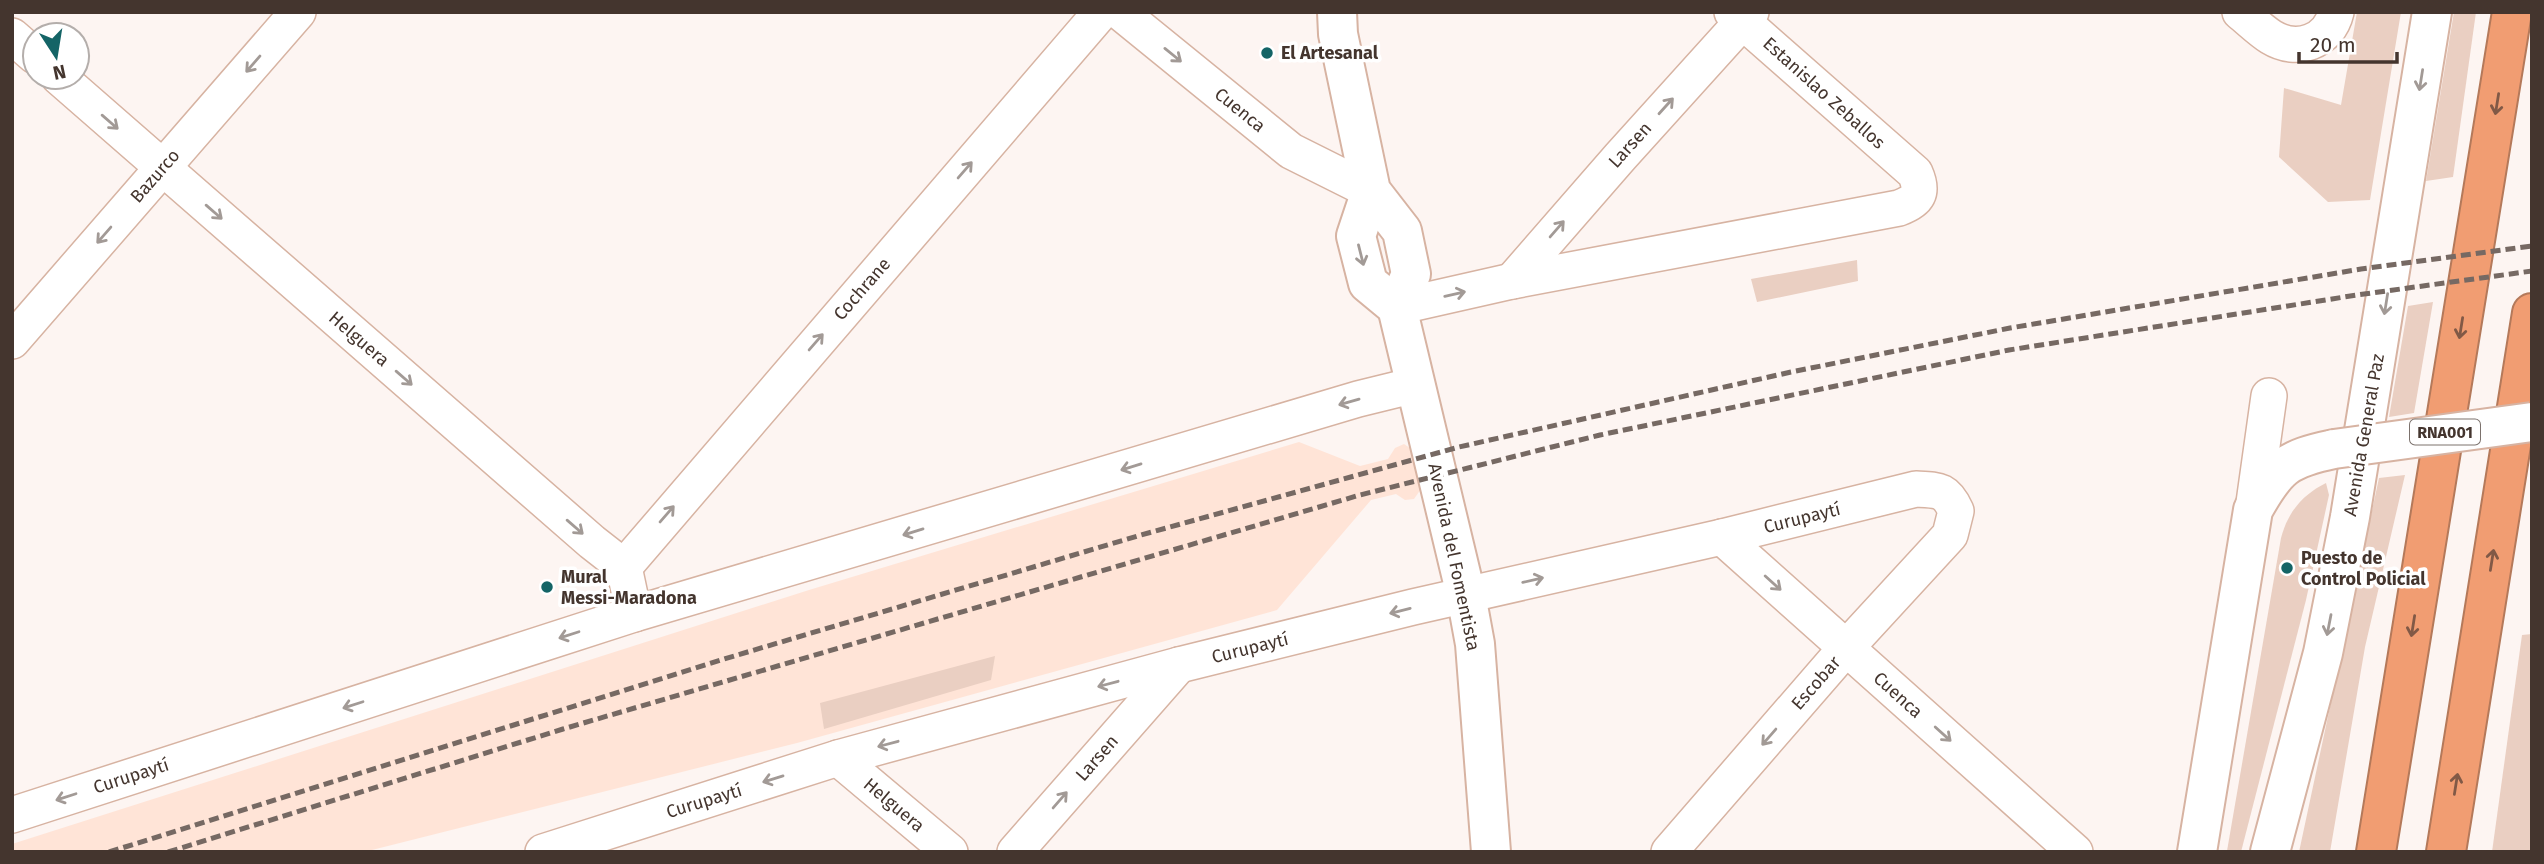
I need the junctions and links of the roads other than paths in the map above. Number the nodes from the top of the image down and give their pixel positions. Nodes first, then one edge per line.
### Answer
1 (298, 12) edge
2 (1101, 12) edge
3 (1120, 12) edge
4 (1337, 12) edge
5 (2241, 12) edge
6 (2336, 12) edge
7 (2431, 12) edge
8 (2512, 12) edge
9 (1742, 15) edge
10 (75, 91) edge
11 (162, 167) junction
12 (1371, 191) junction
13 (1512, 281) junction
14 (1397, 307) junction
15 (2532, 313) edge
16 (12, 341) edge
17 (1415, 385) junction
18 (2269, 396) dead end
19 (2532, 422) edge
20 (2253, 510) junction
21 (1956, 511) joint
22 (1722, 537) junction
23 (624, 567) junction
24 (1466, 595) junction
25 (634, 614) junction
26 (1846, 648) junction
27 (1179, 665) junction
28 (838, 758) junction
29 (12, 815) edge
30 (543, 852) edge
31 (950, 852) edge
32 (1015, 852) edge
33 (1491, 852) edge
34 (1669, 852) edge
35 (2075, 852) edge
36 (2197, 852) edge
37 (2270, 852) edge
38 (2376, 852) edge
39 (2446, 852) edge

1 -> 11 street, Bazurco
23 -> 2 street, Cochrane
3 -> 12 street, Cuenca
4 - 12 street
5 - 6 street
7 -> 37 street, Avenida General Paz
8 -> 38 highway, RNA001
13 -> 9 street, Larsen
9 - 13 street, Estanislao Zeballos
10 -> 11 street, Helguera
11 -> 16 street, Bazurco
11 -> 23 street, Helguera
12 - 14 street
14 -> 13 street
14 - 17 street, Avenida del Fomentista
39 -> 15 highway
17 - 24 street, Avenida del Fomentista
17 -> 25 street, Curupaytí
18 - 20 street
19 - 20 street, bridge
20 - 36 street
21 - 22 street, Curupaytí
21 - 26 street, Escobar
24 -> 22 street, Curupaytí
22 -> 26 street, Cuenca
23 - 25 street
24 -> 27 street, Curupaytí
24 - 33 street, Avenida del Fomentista
25 -> 29 street, Curupaytí
26 -> 34 street, Escobar
26 -> 35 street, Cuenca
27 -> 28 street, Curupaytí
32 -> 27 street, Larsen
28 -> 30 street, Curupaytí
28 - 31 street, Helguera

